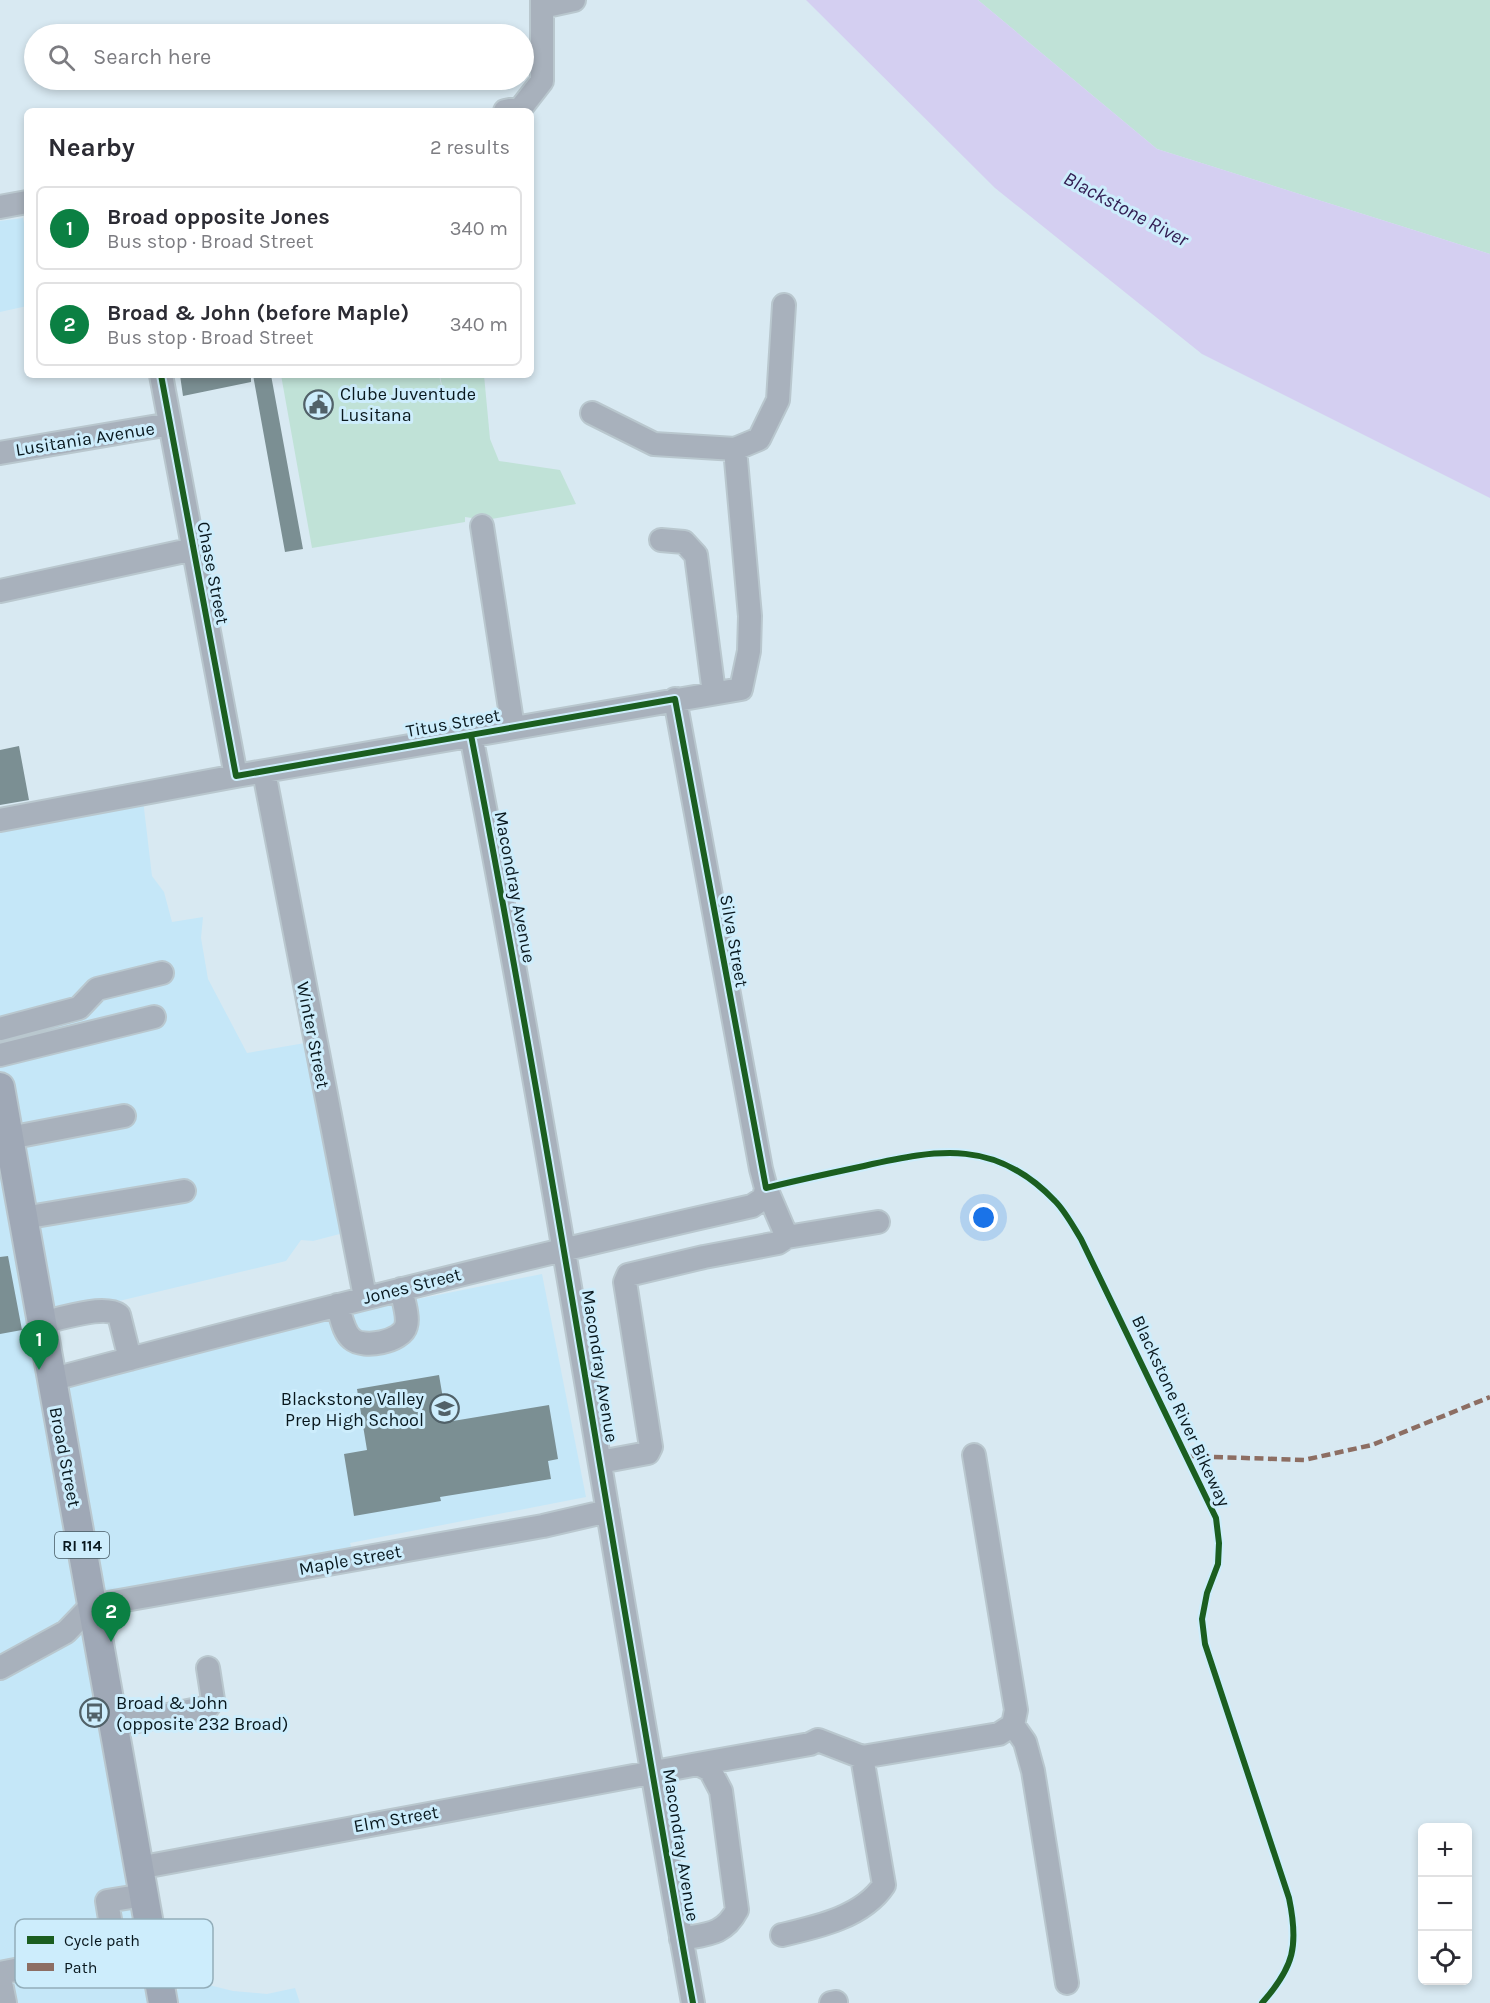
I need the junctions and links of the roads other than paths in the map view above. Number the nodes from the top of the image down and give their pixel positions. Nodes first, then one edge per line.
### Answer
1 (574, 0) edge
2 (542, 3) edge
3 (534, 89) edge
4 (533, 90) edge
5 (515, 108) edge
6 (24, 203) edge
7 (0, 207) edge
8 (784, 304) dead end
9 (162, 378) edge
10 (592, 413) dead end
11 (170, 424) junction
12 (735, 449) junction
13 (0, 453) edge
14 (482, 526) dead end
15 (661, 540) dead end
16 (194, 549) junction
17 (0, 591) edge
18 (714, 693) junction
19 (675, 699) junction
20 (513, 728) junction
21 (471, 735) junction
22 (264, 772) junction
23 (236, 776) junction
24 (0, 820) edge
25 (162, 973) dead end
26 (154, 1017) dead end
27 (0, 1029) edge
28 (0, 1054) edge
29 (0, 1087) edge
30 (124, 1116) dead end
31 (9, 1138) junction
32 (7, 1168) edge
33 (766, 1188) junction
34 (184, 1191) dead end
35 (23, 1218) junction
36 (878, 1222) dead end
37 (787, 1237) junction
38 (564, 1248) junction
39 (401, 1289) junction
40 (365, 1298) junction
41 (337, 1305) junction
42 (41, 1323) junction
43 (130, 1359) junction
44 (50, 1380) junction
45 (974, 1455) dead end
46 (600, 1462) junction
47 (608, 1511) junction
48 (91, 1606) junction
49 (0, 1668) edge
50 (208, 1668) dead end
51 (1013, 1725) junction
52 (112, 1726) junction
53 (862, 1757) junction
54 (698, 1764) junction
55 (654, 1773) junction
56 (138, 1868) junction
57 (144, 1895) junction
58 (110, 1919) edge
59 (148, 1919) edge
60 (782, 1935) dead end
61 (681, 1939) junction
62 (15, 1970) edge
63 (0, 1973) edge
64 (0, 1978) edge
65 (1067, 1983) dead end
66 (161, 1988) edge
67 (4, 2003) edge
68 (164, 2003) edge
69 (693, 2003) edge

1 - 2 street
2 - 3 street
4 - 5 street
6 - 7 street
8 - 12 street
9 - 11 street, Chase Street
10 - 12 street
11 - 13 street, Lusitania Avenue
11 - 16 street, Chase Street
12 - 18 street
14 - 20 street
15 - 18 street
16 - 17 street
16 - 23 street, Chase Street
18 - 19 street
19 - 20 street, Titus Street
19 - 33 street, Silva Street
20 - 21 street, Titus Street
21 - 22 street, Titus Street
21 - 38 street, Macondray Avenue
22 - 23 street, Titus Street
22 - 40 street, Winter Street
23 - 24 street, Titus Street
25 - 27 street
26 - 28 street
29 - 31 main road, Broad Street / RI 114
30 - 31 street
31 - 32 main road, Broad Street / RI 114
32 - 35 main road, Broad Street / RI 114
33 - 37 street, Silva Street
33 - 38 street, Jones Street
34 - 35 street
35 - 42 main road, Broad Street / RI 114
36 - 37 street
37 - 46 street
38 - 39 street, Jones Street
38 - 46 street, Macondray Avenue
39 - 40 street, Jones Street
39 - 41 street
40 - 41 street, Jones Street
41 - 43 street, Jones Street
42 - 43 street
42 - 44 main road, Broad Street / RI 114
43 - 44 street, Jones Street
44 - 48 main road, Broad Street / RI 114
45 - 51 street
46 - 47 street, Macondray Avenue
47 - 48 street, Maple Street
47 - 55 street, Macondray Avenue
48 - 49 street
48 - 52 main road, Broad Street / RI 114
50 - 52 street
51 - 53 street
51 - 65 street
52 - 56 main road, Broad Street / RI 114
53 - 54 street, Elm Street
53 - 60 street
54 - 55 street, Elm Street
54 - 61 street
55 - 56 street, Elm Street
55 - 61 street, Macondray Avenue
56 - 57 main road, Broad Street / RI 114
57 - 58 street
57 - 59 main road, Broad Street / RI 114
61 - 69 street, Macondray Avenue
62 - 63 street
64 - 67 street
66 - 68 main road, Broad Street / RI 114

